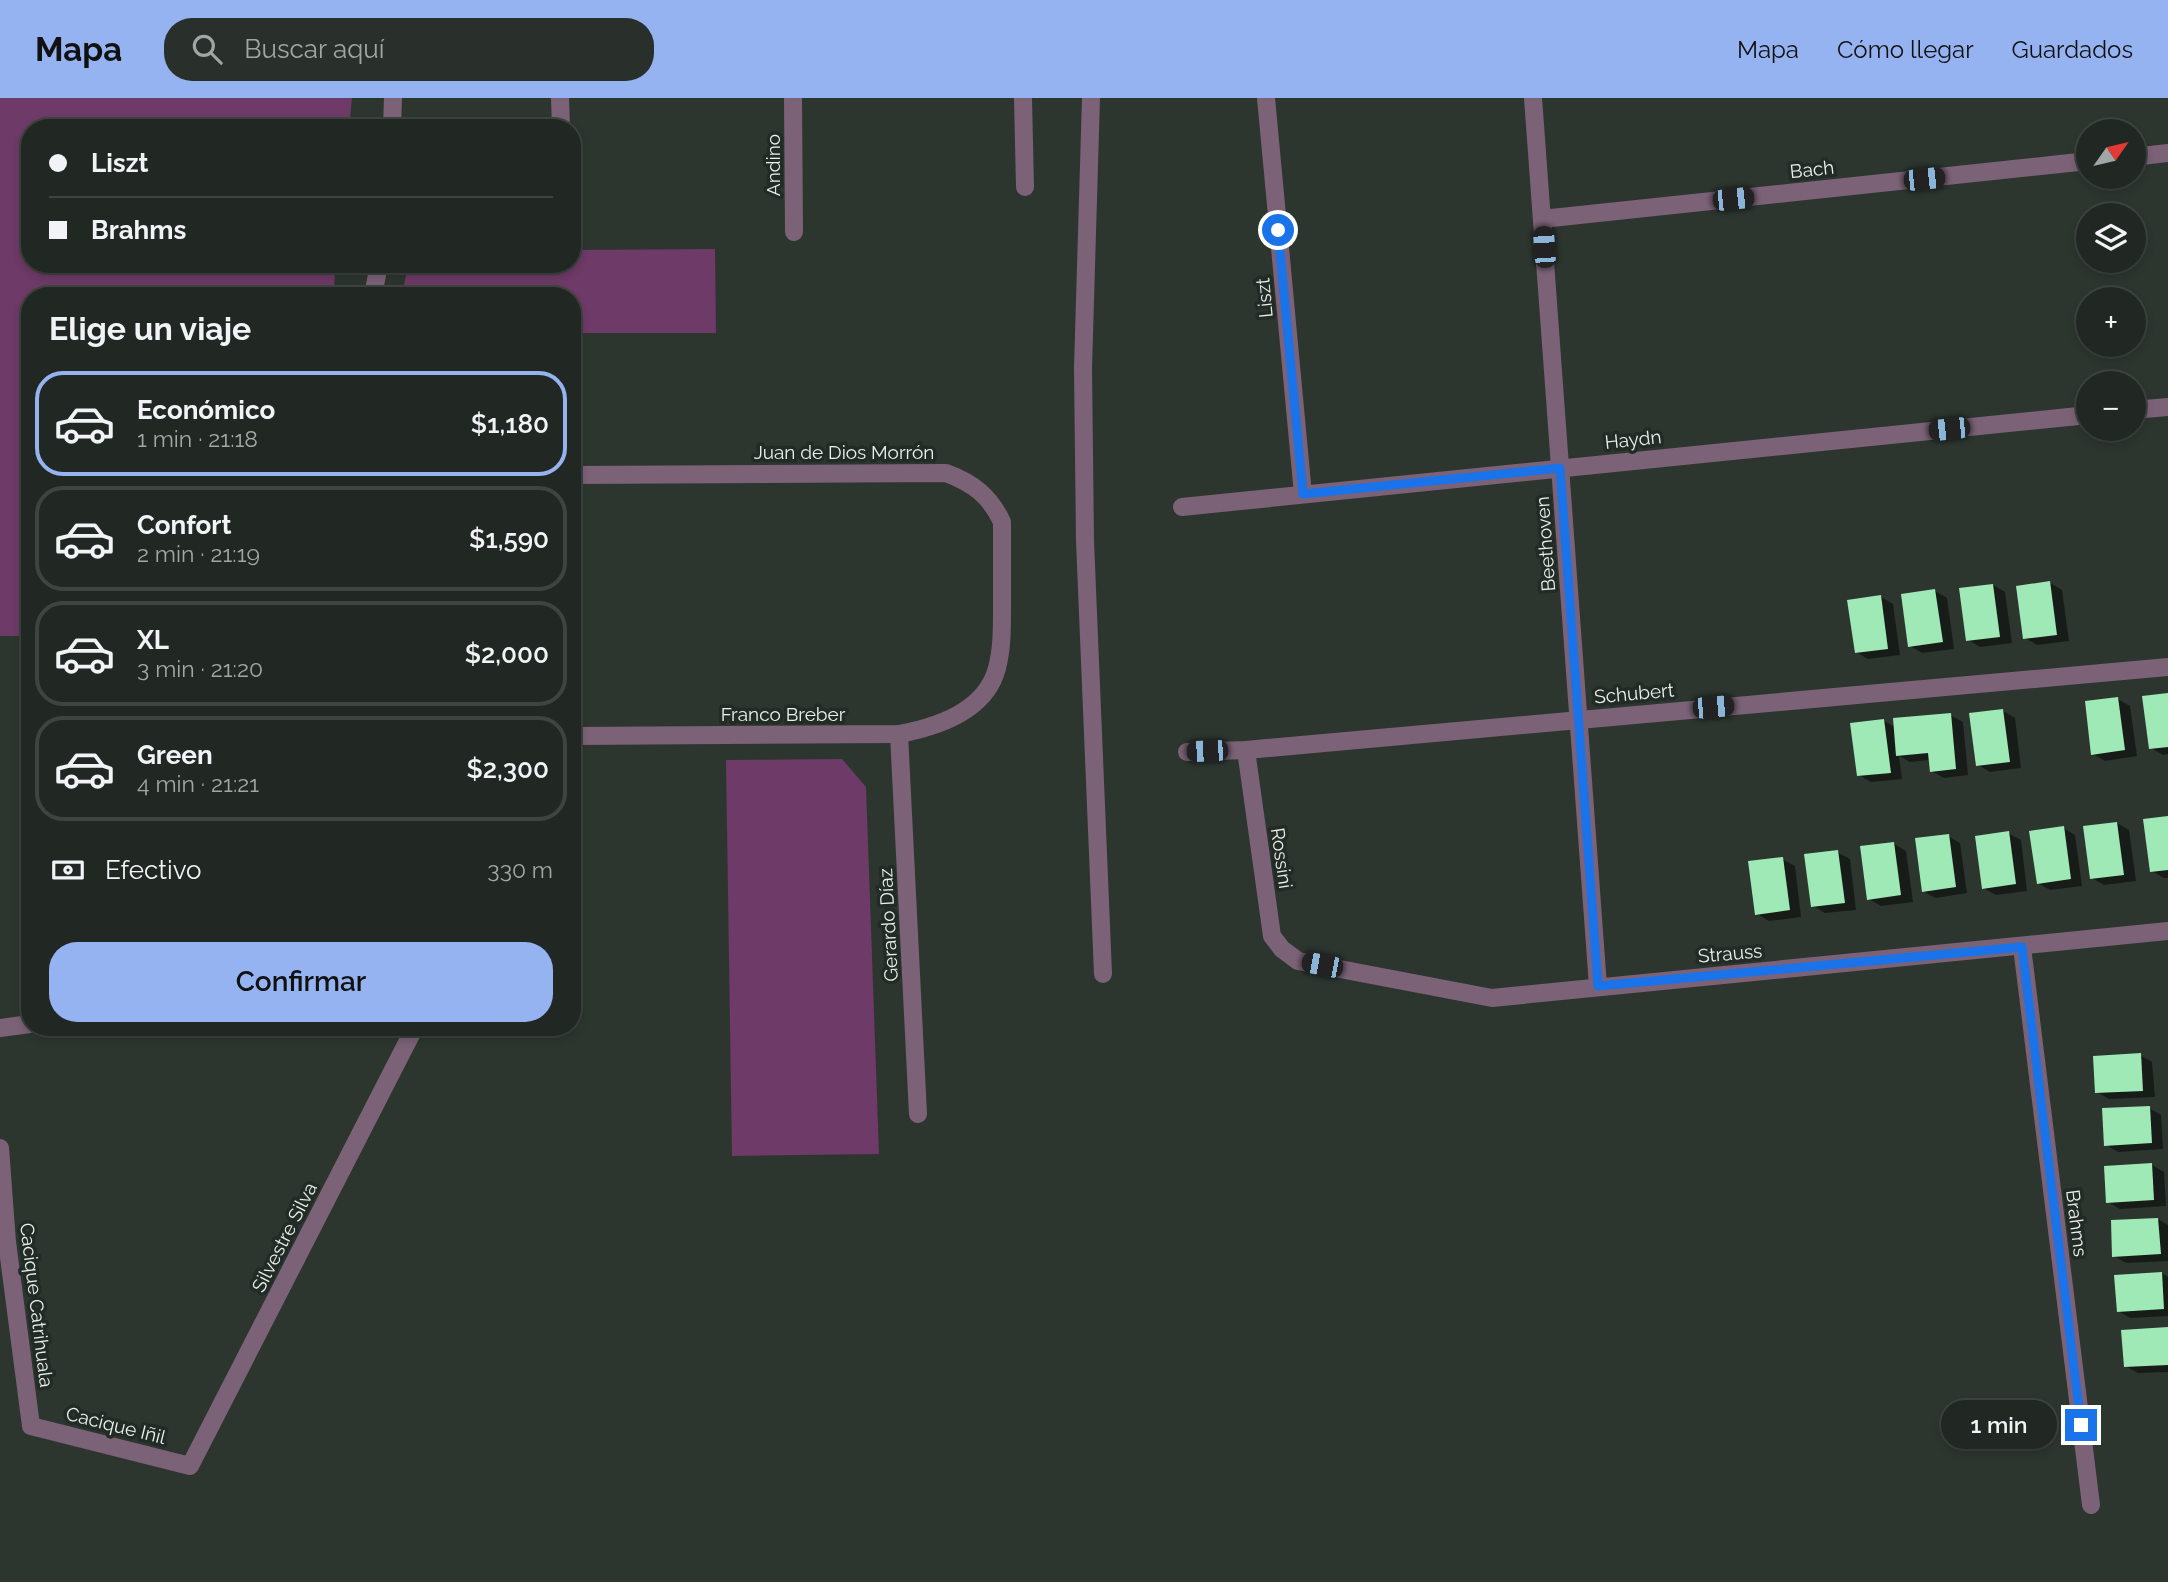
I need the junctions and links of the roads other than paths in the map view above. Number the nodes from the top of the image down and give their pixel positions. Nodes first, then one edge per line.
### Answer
1 (393, 98) edge
2 (560, 98) edge
3 (793, 98) edge
4 (1023, 98) edge
5 (1091, 98) edge
6 (1266, 98) edge
7 (1533, 98) edge
8 (392, 119) edge
9 (561, 119) edge
10 (2168, 153) edge
11 (2146, 156) edge
12 (2076, 162) edge
13 (1025, 187) dead end
14 (1542, 219) junction
15 (794, 232) dead end
16 (2168, 407) edge
17 (2146, 409) edge
18 (2076, 416) edge
19 (1560, 468) junction
20 (581, 475) edge
21 (1303, 494) junction
22 (1182, 507) dead end
23 (2168, 667) edge
24 (984, 695) joint
25 (1578, 719) junction
26 (899, 734) junction
27 (581, 737) edge
28 (1245, 750) junction
29 (1187, 752) dead end
30 (2168, 931) edge
31 (2022, 947) junction
32 (1298, 961) joint
33 (1103, 974) dead end
34 (1598, 986) junction
35 (21, 1025) edge
36 (0, 1028) edge
37 (410, 1036) edge
38 (918, 1114) dead end
39 (0, 1148) edge
40 (3, 1243) edge
41 (31, 1426) joint
42 (190, 1466) joint
43 (2091, 1504) dead end

1 - 8 street
2 - 9 street
3 - 15 street, Andino
4 - 13 street
5 - 33 street
6 - 21 street, Liszt
7 - 14 street, Beethoven
10 - 11 street
12 - 14 street, Bach
14 - 19 street, Beethoven
16 - 17 street
18 - 19 street, Haydn
19 - 21 street, Haydn
19 - 25 street, Beethoven
20 - 24 street, Juan de Dios Morrón
21 - 22 street, Haydn
23 - 25 street, Schubert
24 - 26 street, Franco Breber
25 - 28 street, Schubert
25 - 34 street, Beethoven
26 - 27 street, Franco Breber
26 - 38 street, Gerardo Díaz
28 - 29 street, Schubert
28 - 32 street, Rossini
30 - 31 street, Strauss
31 - 34 street, Strauss
31 - 43 street, Brahms
32 - 34 street, Strauss
35 - 36 street
37 - 42 street, Silvestre Silva
39 - 40 street, Cacique Catrihuala
40 - 41 street, Cacique Catrihuala
41 - 42 street, Cacique Iñil

